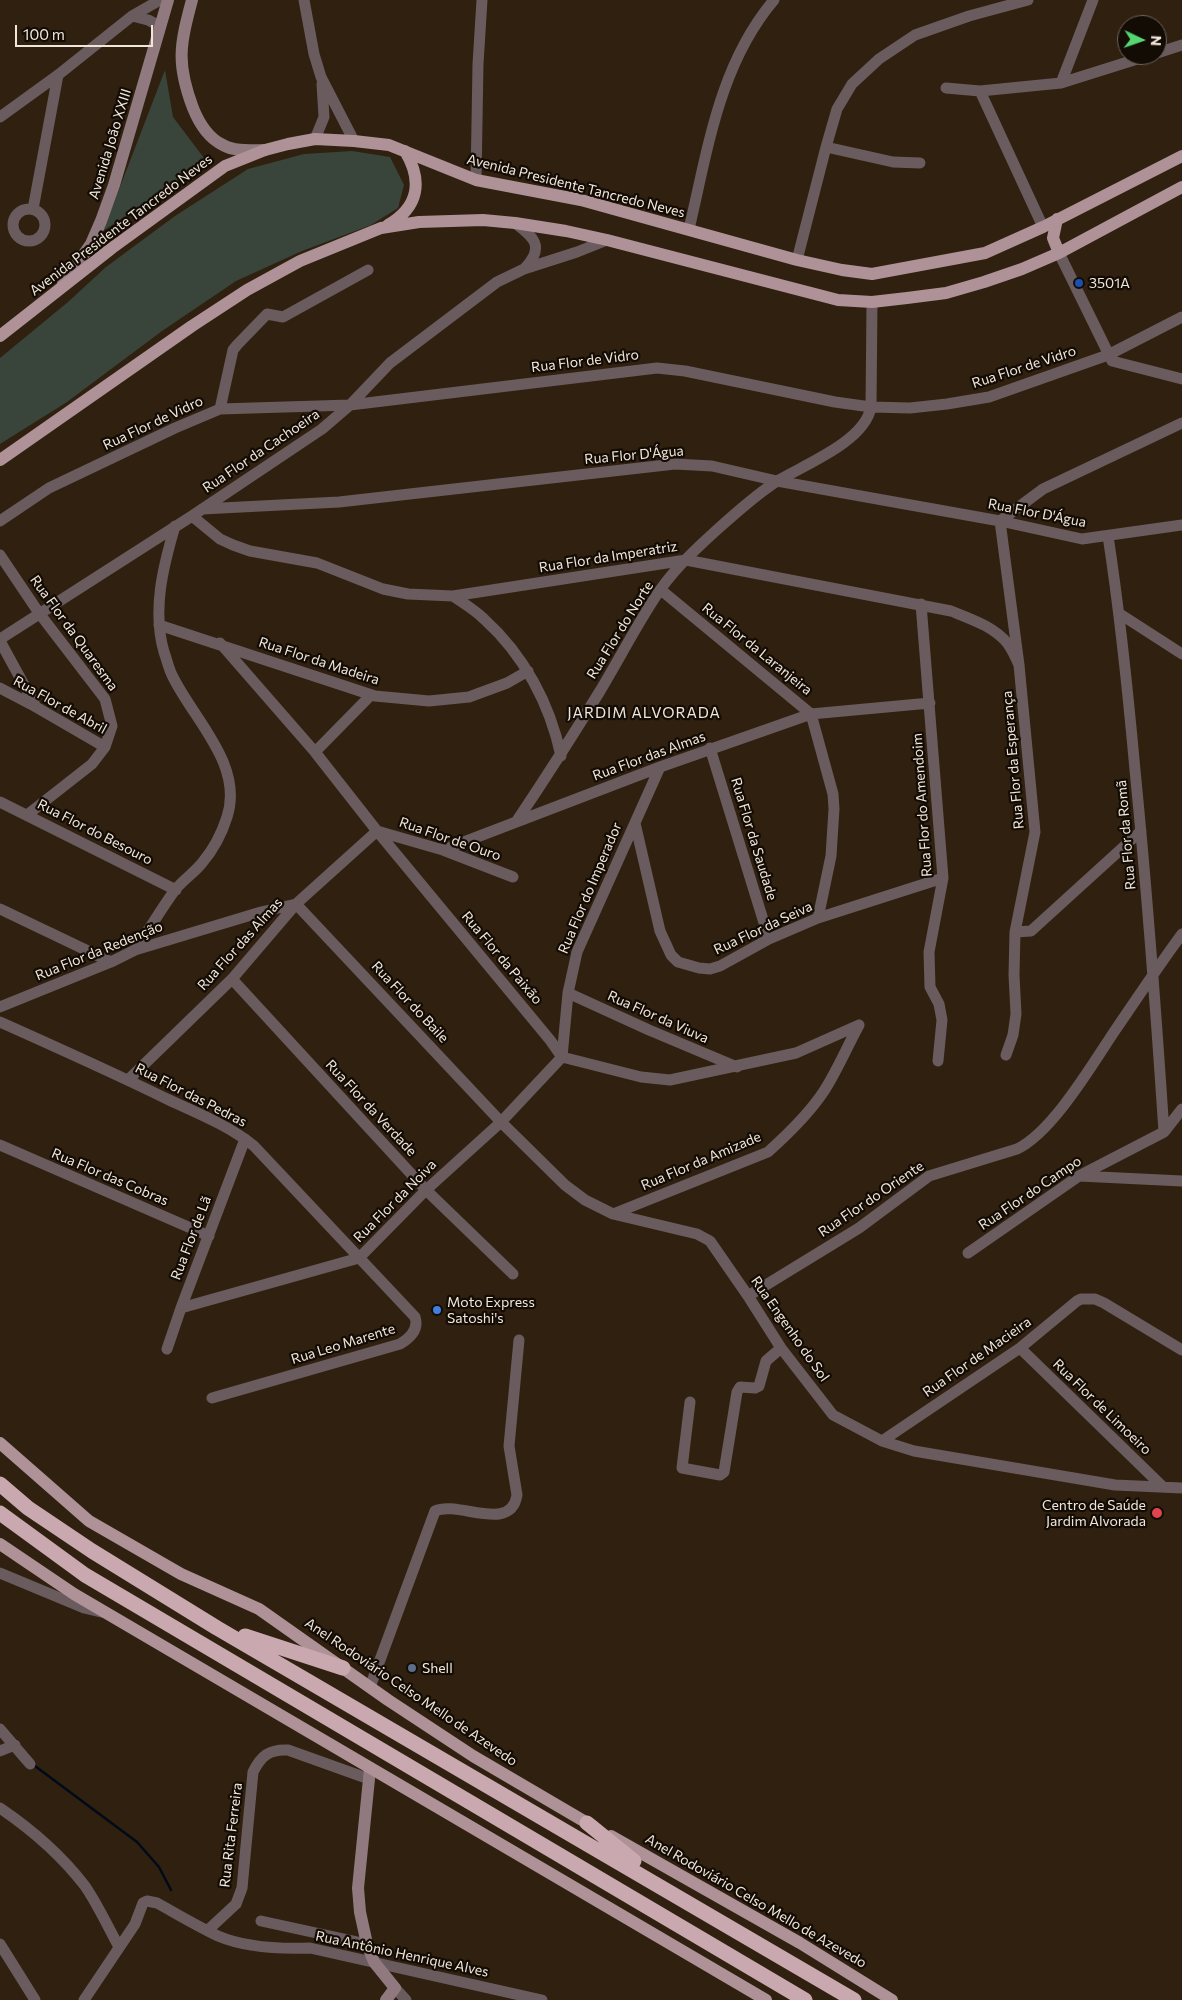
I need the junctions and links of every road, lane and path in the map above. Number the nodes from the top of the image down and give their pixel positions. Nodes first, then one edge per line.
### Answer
1 (160, 0) edge
2 (168, 0) edge
3 (192, 0) edge
4 (304, 0) edge
5 (482, 0) edge
6 (774, 0) edge
7 (1028, 0) edge
8 (1093, 0) edge
9 (132, 16) junction
10 (160, 26) junction
11 (1182, 45) edge
12 (1167, 50) edge
13 (1118, 65) edge
14 (58, 75) junction
15 (321, 77) junction
16 (1060, 83) junction
17 (946, 88) dead end
18 (980, 91) junction
19 (0, 117) edge
20 (315, 140) junction
21 (354, 140) junction
22 (826, 147) junction
23 (265, 150) junction
24 (405, 151) junction
25 (1182, 156) edge
26 (920, 163) dead end
27 (476, 180) junction
28 (1182, 187) edge
29 (33, 209) dead end
30 (1057, 219) junction
31 (515, 223) junction
32 (1043, 227) junction
33 (382, 228) junction
34 (689, 229) junction
35 (607, 240) junction
36 (1059, 253) junction
37 (798, 260) junction
38 (524, 269) junction
39 (368, 270) dead end
40 (60, 289) junction
41 (872, 302) junction
42 (1182, 317) edge
43 (0, 336) edge
44 (1108, 355) junction
45 (1182, 379) edge
46 (350, 405) junction
47 (871, 407) junction
48 (220, 409) junction
49 (1182, 423) edge
50 (0, 460) edge
51 (777, 481) junction
52 (202, 509) junction
53 (192, 516) junction
54 (0, 521) edge
55 (1000, 521) junction
56 (1182, 525) edge
57 (175, 526) junction
58 (1108, 536) junction
59 (0, 555) edge
60 (686, 560) junction
61 (661, 590) junction
62 (453, 596) junction
63 (921, 604) junction
64 (39, 613) junction
65 (1120, 614) junction
66 (159, 624) junction
67 (0, 640) edge
68 (220, 643) junction
69 (1182, 654) edge
70 (1019, 665) junction
71 (528, 671) junction
72 (0, 688) edge
73 (371, 695) junction
74 (930, 703) junction
75 (36, 707) junction
76 (811, 714) junction
77 (106, 747) junction
78 (710, 748) junction
79 (316, 752) junction
80 (561, 756) junction
81 (660, 767) junction
82 (0, 802) edge
83 (27, 815) junction
84 (516, 822) junction
85 (635, 823) junction
86 (377, 831) junction
87 (1141, 832) junction
88 (443, 850) junction
89 (513, 877) dead end
90 (943, 878) junction
91 (176, 890) junction
92 (296, 904) junction
93 (0, 909) edge
94 (818, 918) junction
95 (1015, 932) junction
96 (1182, 934) edge
97 (769, 939) junction
98 (136, 950) junction
99 (111, 962) junction
100 (1154, 972) junction
101 (232, 979) junction
102 (568, 993) junction
103 (0, 1007) edge
104 (0, 1022) edge
105 (1006, 1055) dead end
106 (562, 1057) junction
107 (938, 1061) dead end
108 (737, 1067) junction
109 (128, 1080) junction
110 (1182, 1109) edge
111 (501, 1122) junction
112 (1164, 1132) junction
113 (245, 1138) junction
114 (0, 1145) edge
115 (1079, 1176) junction
116 (1182, 1181) edge
117 (426, 1190) junction
118 (613, 1214) junction
119 (209, 1236) junction
120 (968, 1253) dead end
121 (358, 1258) junction
122 (514, 1274) dead end
123 (748, 1296) junction
124 (181, 1308) junction
125 (519, 1340) dead end
126 (781, 1348) junction
127 (1020, 1348) junction
128 (167, 1349) dead end
129 (1182, 1350) edge
130 (212, 1398) dead end
131 (690, 1402) dead end
132 (882, 1441) junction
133 (0, 1444) edge
134 (0, 1484) edge
135 (1163, 1488) junction
136 (1182, 1488) edge
137 (0, 1513) edge
138 (0, 1544) edge
139 (0, 1573) edge
140 (105, 1612) junction
141 (217, 1628) junction
142 (343, 1668) junction
143 (370, 1687) junction
144 (0, 1729) edge
145 (15, 1745) junction
146 (0, 1751) edge
147 (30, 1764) dead end
148 (370, 1774) junction
149 (0, 1808) edge
150 (587, 1822) junction
151 (668, 1890) junction
152 (261, 1921) dead end
153 (208, 1930) junction
154 (0, 1944) edge
155 (367, 1944) junction
156 (119, 1947) junction
157 (374, 1962) junction
158 (394, 1988) junction
159 (35, 2000) edge
160 (84, 2000) edge
161 (386, 2000) edge
162 (406, 2000) edge
163 (542, 2000) edge
164 (766, 2000) edge
165 (805, 2000) edge
166 (854, 2000) edge
167 (892, 2000) edge

1 - 9 street
2 - 10 main road, Avenida João XXIII
3 - 23 main road
4 - 15 street
5 - 27 street
6 - 34 street
7 - 22 street
8 - 16 street
9 - 10 street
9 - 14 street
10 - 40 main road, Avenida João XXIII
11 - 12 street
13 - 16 street
14 - 19 street
14 - 29 street
15 - 20 street
15 - 21 street
16 - 18 street
17 - 18 street
18 - 32 street
20 - 21 main road, Avenida Presidente Tancredo Neves
20 - 23 main road, Avenida Presidente Tancredo Neves
21 - 24 main road, Avenida Presidente Tancredo Neves
22 - 26 street
22 - 37 street
23 - 40 main road, Avenida Presidente Tancredo Neves
24 - 27 main road, Avenida Presidente Tancredo Neves
24 - 33 main road
25 - 30 main road, Avenida Presidente Tancredo Neves
27 - 34 main road, Avenida Presidente Tancredo Neves
28 - 36 main road
30 - 32 main road, Avenida Presidente Tancredo Neves
30 - 36 main road
31 - 33 main road
31 - 35 main road
31 - 38 street
32 - 37 main road, Avenida Presidente Tancredo Neves
33 - 50 main road
34 - 37 main road, Avenida Presidente Tancredo Neves
35 - 38 street, Rua Flor da Cachoeira
35 - 41 main road
36 - 41 main road
36 - 44 street
38 - 46 street, Rua Flor da Cachoeira
39 - 48 street
40 - 43 main road, Avenida Presidente Tancredo Neves
41 - 47 street
42 - 44 street, Rua Flor de Vidro
44 - 45 street
44 - 47 street, Rua Flor de Vidro
46 - 47 street, Rua Flor de Vidro
46 - 48 street, Rua Flor de Vidro
46 - 52 street, Rua Flor da Cachoeira
47 - 51 street, Rua Flor do Norte
48 - 54 street, Rua Flor de Vidro
49 - 55 street
51 - 52 street, Rua Flor D'Água
51 - 55 street, Rua Flor D'Água
51 - 60 street, Rua Flor do Norte
52 - 53 street, Rua Flor da Cachoeira
53 - 57 street, Rua Flor da Cachoeira
53 - 62 street, Rua Flor da Imperatriz
55 - 58 street, Rua Flor D'Água
55 - 70 street, Rua Flor da Esperança
56 - 58 street, Rua Flor D'Água
57 - 64 street, Rua Flor da Cachoeira
57 - 66 street
58 - 65 street, Rua Flor da Romã
59 - 64 street, Rua Flor da Quaresma
60 - 61 street, Rua Flor do Norte
60 - 62 street, Rua Flor da Imperatriz
60 - 63 street, Rua Flor da Imperatriz
61 - 76 street, Rua Flor da Laranjeira
61 - 80 street, Rua Flor do Norte
62 - 71 street
63 - 70 street, Rua Flor da Imperatriz
63 - 74 street, Rua Flor do Amendoim
64 - 67 street, Rua Flor da Cachoeira
64 - 77 street, Rua Flor da Quaresma
65 - 69 street
65 - 87 street, Rua Flor da Romã
66 - 68 street, Rua Flor da Madeira
66 - 91 street
67 - 75 street
68 - 73 street, Rua Flor da Madeira
68 - 79 street, Rua Flor da Paixão
70 - 95 street, Rua Flor da Esperança
71 - 73 street, Rua Flor da Madeira
71 - 80 street
72 - 75 street, Rua Flor de Abril
73 - 79 street
74 - 76 street, Rua Flor das Almas
74 - 90 street, Rua Flor do Amendoim
75 - 77 street, Rua Flor de Abril
76 - 78 street, Rua Flor das Almas
76 - 94 street, Rua Flor da Laranjeira
77 - 83 street, Rua Flor da Quaresma
78 - 81 street, Rua Flor das Almas
78 - 97 street, Rua Flor da Saudade
79 - 86 street, Rua Flor da Paixão
80 - 84 street, Rua Flor do Norte
81 - 84 street, Rua Flor das Almas
81 - 85 street, Rua Flor do Imperador
82 - 83 street, Rua Flor do Besouro
83 - 91 street, Rua Flor do Besouro
84 - 88 street, Rua Flor das Almas
85 - 97 street, Rua Flor da Seiva
85 - 102 street, Rua Flor do Imperador
86 - 88 street, Rua Flor de Ouro
86 - 92 street, Rua Flor das Almas
86 - 106 street, Rua Flor da Paixão
87 - 95 street
87 - 100 street, Rua Flor da Romã
88 - 89 street, Rua Flor de Ouro
90 - 94 street, Rua Flor da Seiva
90 - 107 street, Rua Flor do Amendoim
91 - 98 street
92 - 98 street, Rua Flor da Redenção
92 - 101 street, Rua Flor das Almas
92 - 111 street, Rua Flor do Baile
93 - 99 street
94 - 97 street, Rua Flor da Seiva
95 - 105 street, Rua Flor da Esperança
96 - 100 street, Rua Flor do Oriente
98 - 99 street, Rua Flor da Redenção
99 - 103 street, Rua Flor da Redenção
100 - 112 street, Rua Flor da Romã
100 - 123 street, Rua Flor do Oriente
101 - 109 street, Rua Flor das Almas
101 - 117 street, Rua Flor da Verdade
102 - 106 street, Rua Flor do Imperador
102 - 108 street, Rua Flor da Viuva
104 - 109 street, Rua Flor das Pedras
106 - 108 street
106 - 111 street, Rua Flor da Noiva
108 - 118 street, Rua Flor da Amizade
109 - 113 street, Rua Flor das Pedras
110 - 112 street, Rua Flor do Campo
111 - 117 street, Rua Flor da Noiva
111 - 118 street, Rua Engenho do Sol
112 - 115 street, Rua Flor do Campo
113 - 119 street, Rua Flor de Lã
113 - 121 street, Rua Flor das Pedras
114 - 119 street, Rua Flor das Cobras
115 - 116 street
115 - 120 street, Rua Flor do Campo
117 - 121 street, Rua Flor da Noiva
117 - 122 street, Rua Flor da Verdade
118 - 123 street, Rua Engenho do Sol
119 - 124 street, Rua Flor de Lã
121 - 124 street, Rua Flor da Noiva
121 - 130 street, Rua Leo Marente
123 - 126 street, Rua Engenho do Sol
124 - 128 street, Rua Flor de Lã
125 - 143 street
126 - 131 street
126 - 132 street, Rua Engenho do Sol
127 - 129 street, Rua Flor de Macieira
127 - 132 street, Rua Flor de Macieira
127 - 135 street, Rua Flor de Limoeiro
132 - 135 street, Rua Engenho do Sol
133 - 142 main road, Anel Rodoviário Celso Mello de Azevedo
134 - 141 highway
135 - 136 street, Rua Engenho do Sol
137 - 165 highway
138 - 140 main road
139 - 140 street
140 - 148 main road
141 - 142 highway
141 - 151 highway
142 - 143 main road, Anel Rodoviário Celso Mello de Azevedo
143 - 150 main road, Anel Rodoviário Celso Mello de Azevedo
144 - 145 street
145 - 146 street
145 - 147 street
148 - 153 street, Rua Rita Ferreira
148 - 155 main road
148 - 164 main road
149 - 156 street
150 - 151 highway
150 - 167 main road, Anel Rodoviário Celso Mello de Azevedo
151 - 166 highway
152 - 155 street, Rua Antônio Henrique Alves
153 - 156 street, Rua Antônio Henrique Alves
153 - 157 street, Rua Antônio Henrique Alves
154 - 159 street
155 - 157 main road
156 - 160 street
157 - 158 main road
157 - 163 street, Rua Antônio Henrique Alves
158 - 161 main road
158 - 162 street

